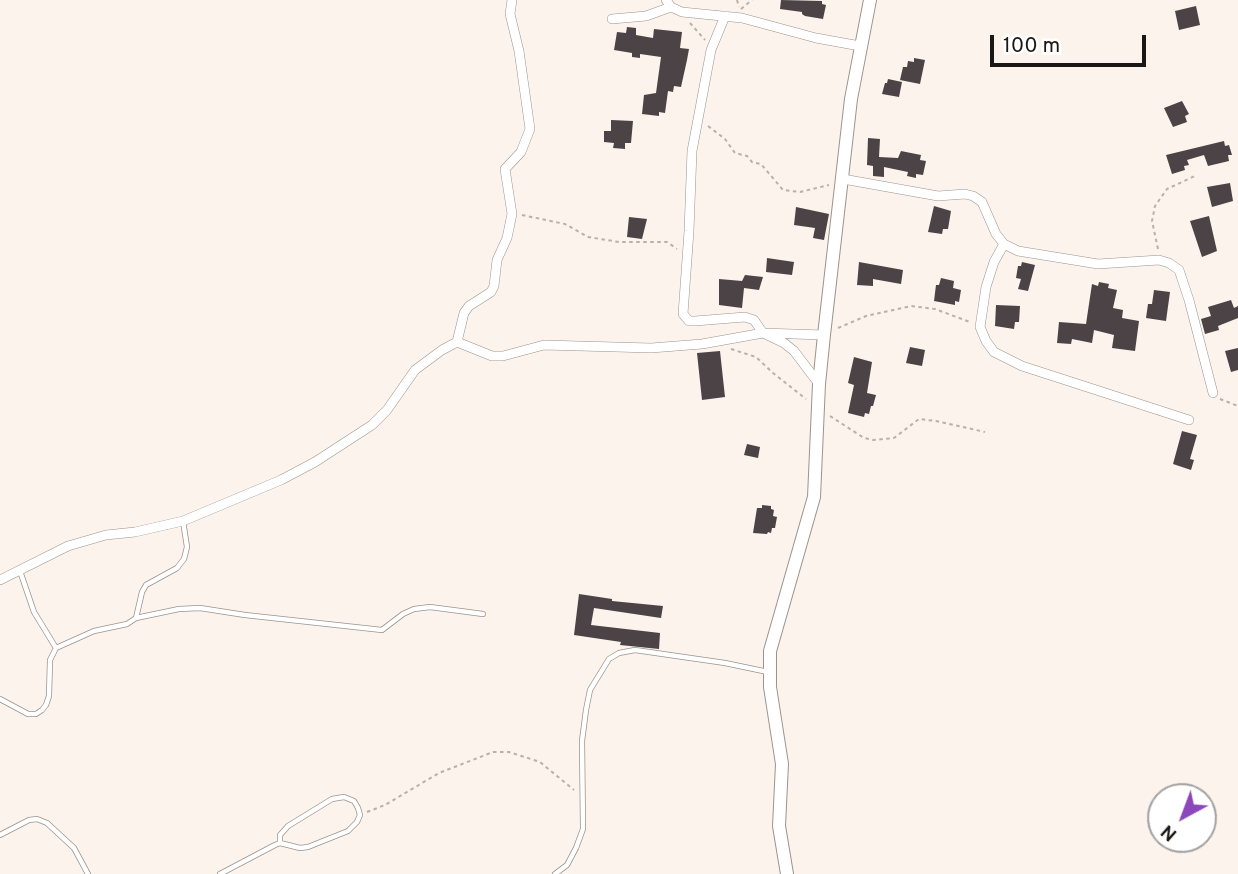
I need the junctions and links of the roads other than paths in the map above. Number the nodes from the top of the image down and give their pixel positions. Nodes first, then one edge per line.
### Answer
1 (512, 0) edge
2 (870, 0) edge
3 (671, 6) edge
4 (725, 16) junction
5 (612, 19) dead end
6 (860, 46) junction
7 (843, 179) junction
8 (1004, 244) junction
9 (764, 333) junction
10 (824, 335) junction
11 (457, 342) junction
12 (819, 384) junction
13 (1213, 393) road end
14 (1189, 420) dead end
15 (183, 521) junction
16 (20, 571) junction
17 (0, 580) edge
18 (483, 614) dead end
19 (136, 618) junction
20 (56, 648) junction
21 (768, 672) junction
22 (0, 699) edge
23 (0, 835) edge
24 (281, 843) junction
25 (88, 874) edge
26 (220, 874) edge
27 (555, 874) edge
28 (787, 874) edge

1 - 11 street
2 - 6 street
3 - 4 street
3 - 5 street
4 - 6 street
4 - 9 street
6 - 7 street
7 - 8 street
7 - 10 street
8 - 13 street
8 - 14 street
9 - 10 street
9 - 11 street
9 - 12 street
10 - 12 street
11 - 15 street
12 - 21 street
15 - 16 street
15 - 19 lane
16 - 17 street
16 - 20 lane
18 - 19 lane
19 - 20 lane
20 - 22 lane
21 - 27 lane
21 - 28 street
23 - 25 lane
24 - 24 lane
24 - 26 lane

